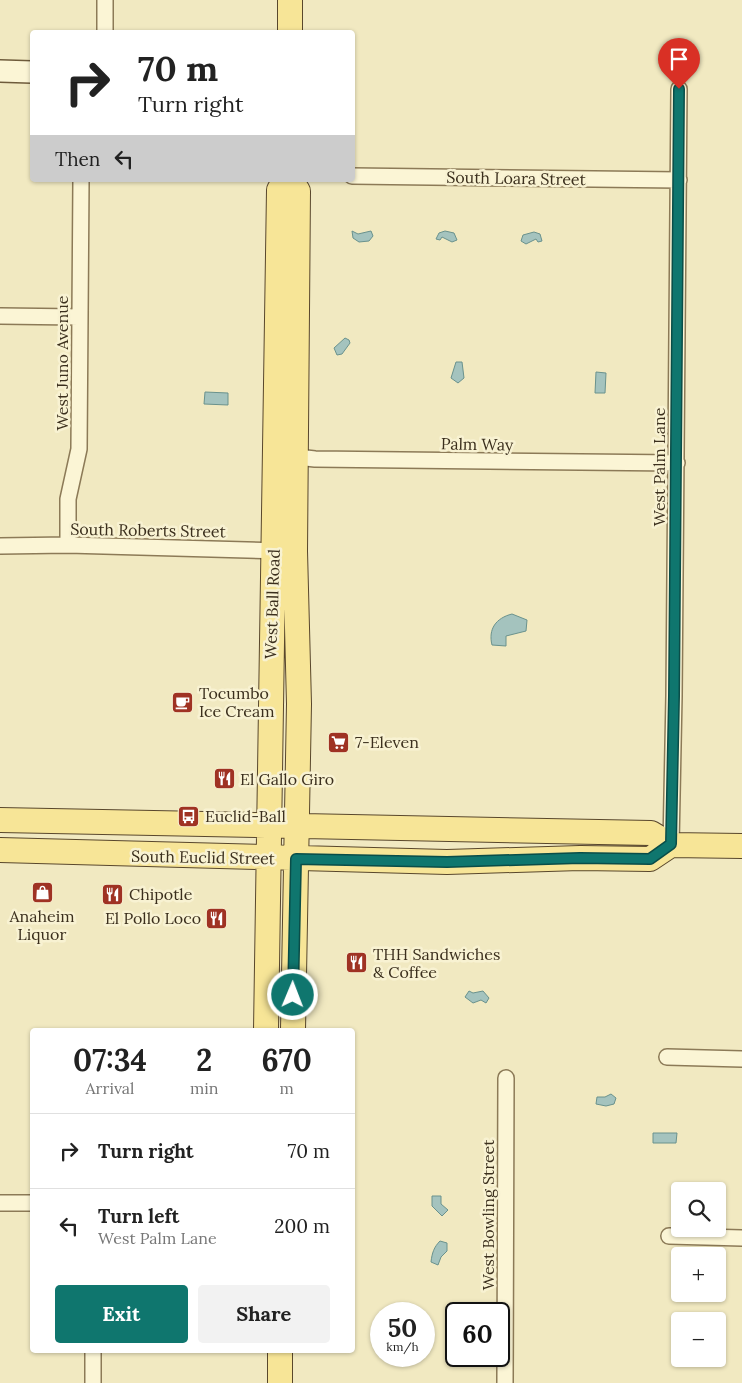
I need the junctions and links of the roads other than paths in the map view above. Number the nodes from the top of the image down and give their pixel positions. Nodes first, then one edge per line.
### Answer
1 (105, 0) edge
2 (290, 0) edge
3 (105, 30) edge
4 (290, 30) edge
5 (0, 71) edge
6 (30, 72) edge
7 (679, 89) dead end
8 (355, 176) edge
9 (679, 180) junction
10 (81, 182) edge
11 (284, 182) edge
12 (292, 182) edge
13 (0, 316) edge
14 (79, 317) junction
15 (286, 456) junction
16 (676, 463) junction
17 (68, 545) junction
18 (0, 546) edge
19 (285, 551) junction
20 (0, 820) edge
21 (268, 826) junction
22 (297, 826) junction
23 (671, 844) junction
24 (742, 846) edge
25 (0, 850) edge
26 (268, 858) junction
27 (296, 859) junction
28 (266, 1028) edge
29 (293, 1028) edge
30 (667, 1057) dead end
31 (742, 1058) edge
32 (506, 1078) dead end
33 (0, 1203) edge
34 (30, 1203) edge
35 (669, 1236) dead end
36 (742, 1238) edge
37 (93, 1353) edge
38 (280, 1353) edge
39 (93, 1383) edge
40 (280, 1383) edge
41 (505, 1383) edge

1 - 3 street
2 - 4 main road
5 - 6 street
7 - 9 street, West Palm Lane
8 - 9 street, South Loara Street
9 - 16 street, West Palm Lane
10 - 14 street, West Juno Avenue
11 - 15 main road, West Ball Road
12 - 15 main road, West Ball Road
13 - 14 street
14 - 17 street, West Juno Avenue
15 - 16 street, Palm Way
15 - 19 main road, West Ball Road
16 - 23 street, West Palm Lane
17 - 18 street, South Roberts Street
17 - 19 street, South Roberts Street
19 - 21 main road, West Ball Road
19 - 22 main road, West Ball Road
20 - 21 main road, South Euclid Street
21 - 22 main road, South Euclid Street
21 - 26 main road, West Ball Road
22 - 23 main road, South Euclid Street
22 - 27 main road, West Ball Road
23 - 24 main road, South Euclid Street
23 - 27 main road, South Euclid Street
25 - 26 main road, South Euclid Street
26 - 27 main road, South Euclid Street
26 - 28 main road, West Ball Road
27 - 29 main road, West Ball Road
30 - 31 street
32 - 41 street, West Bowling Street
33 - 34 street
35 - 36 street
37 - 39 street
38 - 40 main road

